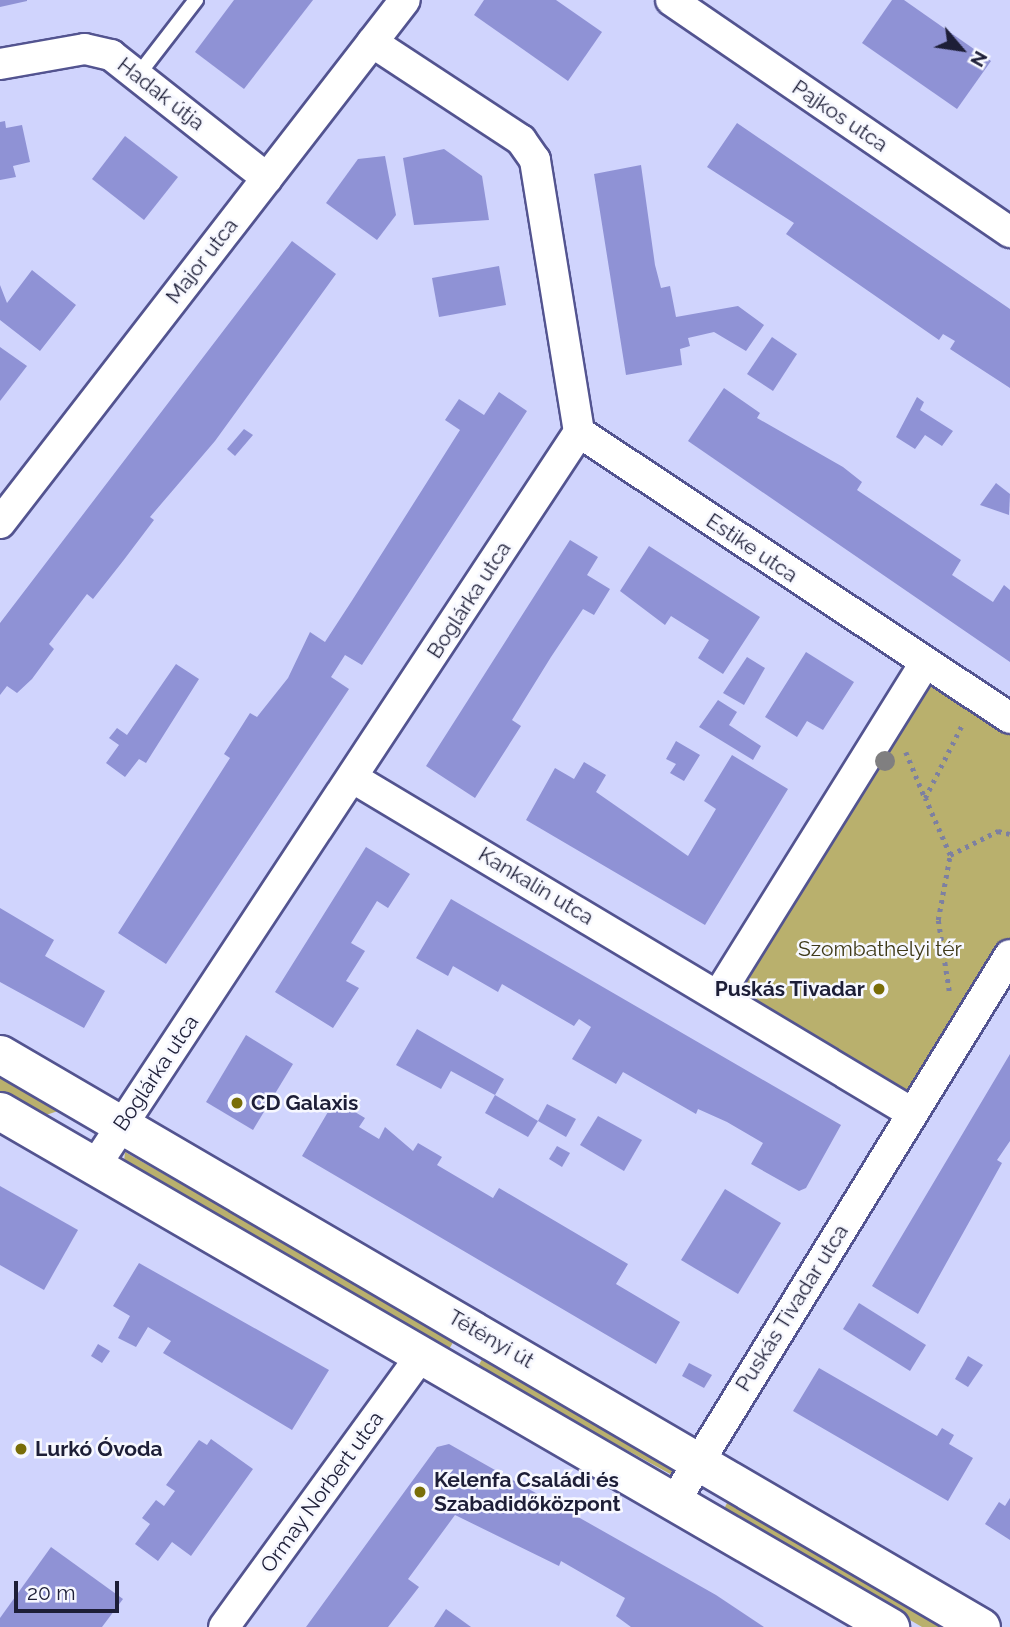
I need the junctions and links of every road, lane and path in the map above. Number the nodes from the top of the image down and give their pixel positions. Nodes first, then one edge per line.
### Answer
1 (196, 0) edge
2 (405, 0) edge
3 (671, 0) edge
4 (373, 42) junction
5 (0, 64) edge
6 (138, 75) junction
7 (267, 178) junction
8 (1010, 232) edge
9 (579, 432) junction
10 (0, 523) edge
11 (925, 663) junction
12 (976, 696) junction
13 (1010, 718) edge
14 (353, 778) junction
15 (1010, 834) edge
16 (950, 855) junction
17 (1010, 955) edge
18 (719, 994) junction
19 (956, 1043) junction
20 (0, 1054) edge
21 (0, 1111) edge
22 (912, 1113) junction
23 (122, 1124) junction
24 (95, 1166) junction
25 (420, 1357) junction
26 (699, 1460) junction
27 (673, 1504) junction
28 (225, 1627) edge
29 (890, 1627) edge
30 (981, 1627) edge

1 - 6 lane
2 - 4 street, Major utca
3 - 8 street, Pajkos utca
4 - 7 street, Major utca
4 - 9 street
5 - 6 street, Hadak útja
6 - 7 street, Hadak útja
7 - 10 street, Major utca
9 - 11 street, Estike utca
9 - 14 street, Boglárka utca
11 - 12 street
11 - 18 street
12 - 13 street
12 - 16 path
14 - 18 street, Kankalin utca
14 - 23 street, Boglárka utca
15 - 16 path
16 - 19 path
17 - 19 street
18 - 22 street
19 - 22 street
20 - 23 street, Tétényi út
21 - 24 street
22 - 26 street, Puskás Tivadar utca
23 - 24 street, Boglárka utca
23 - 26 street, Tétényi út
24 - 25 street
25 - 27 street
25 - 28 street, Ormay Norbert utca
26 - 27 street, Puskás Tivadar utca
26 - 30 street, Tétényi út
27 - 29 street

